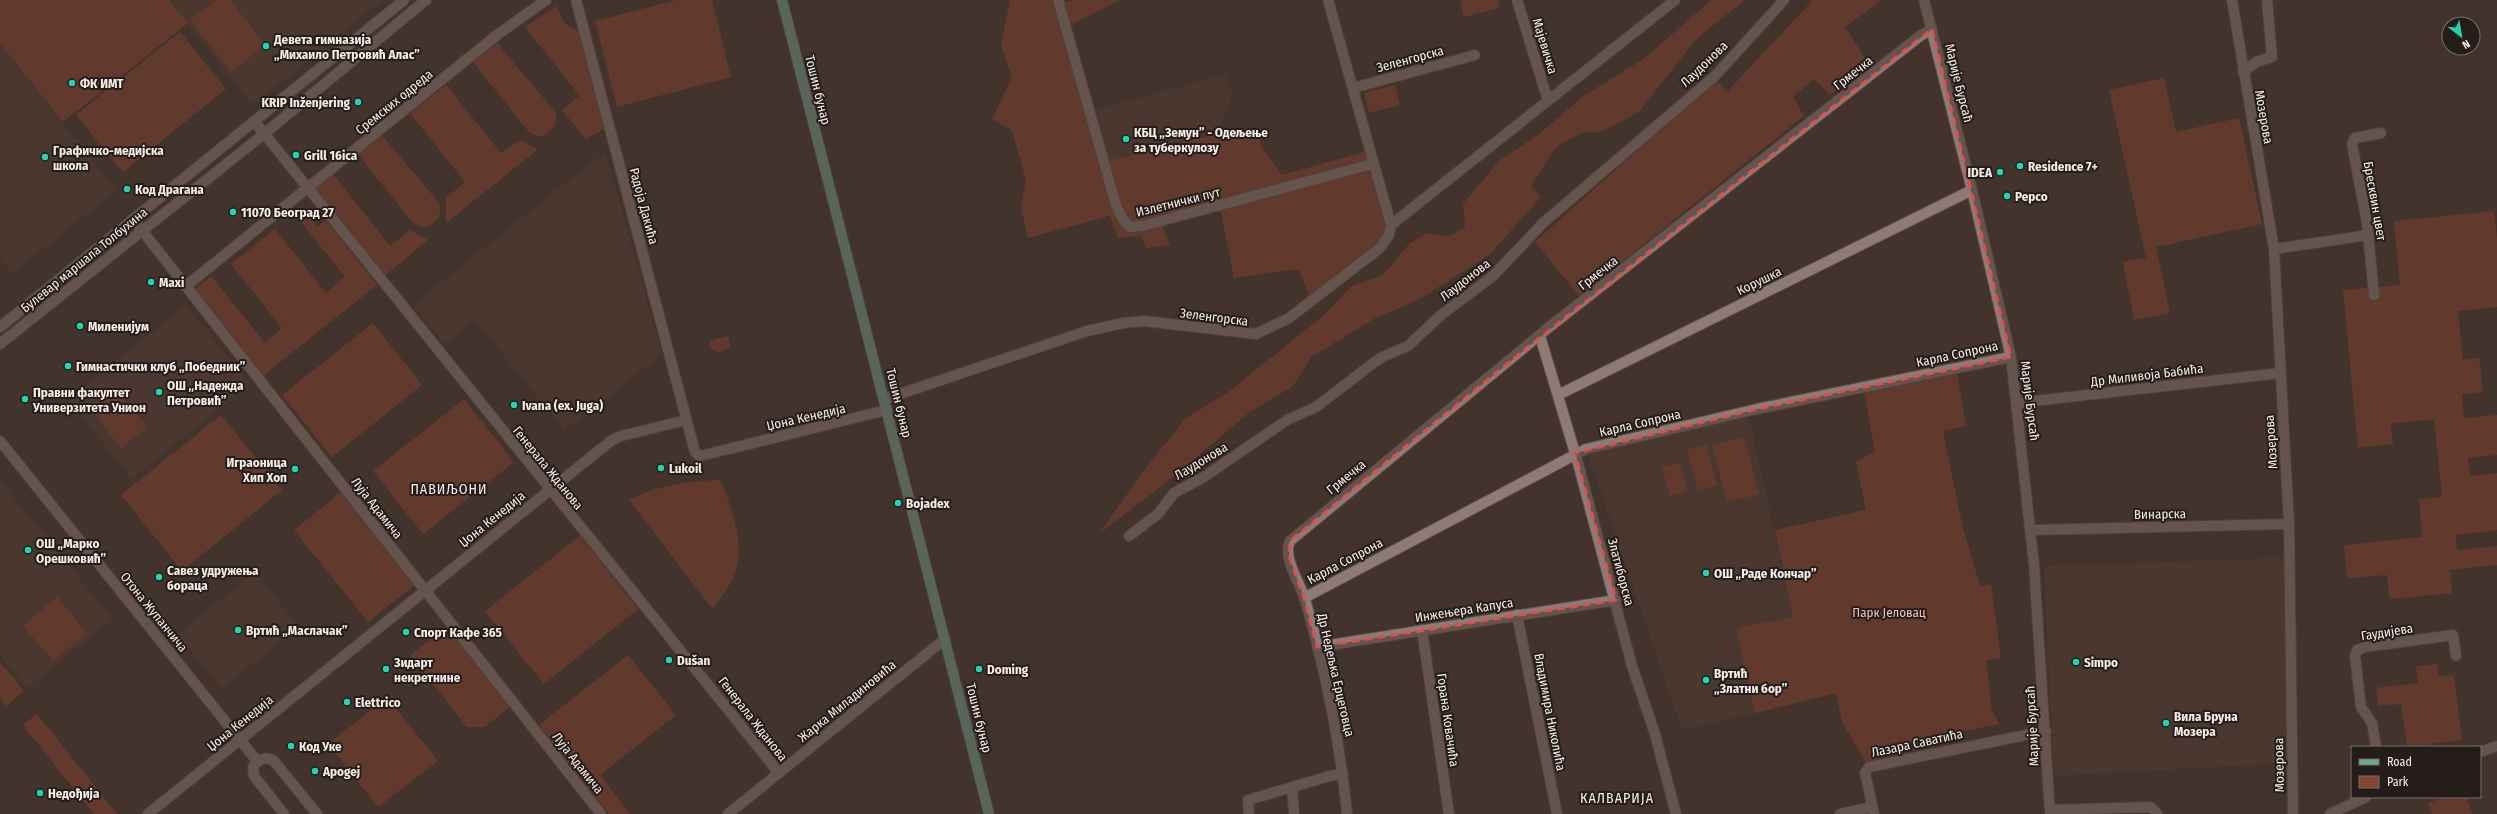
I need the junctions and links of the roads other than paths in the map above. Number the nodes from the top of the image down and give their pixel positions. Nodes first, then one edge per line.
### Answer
1 (404, 0) edge
2 (426, 0) edge
3 (546, 0) edge
4 (576, 0) edge
5 (782, 0) edge
6 (1058, 0) edge
7 (1328, 0) edge
8 (1517, 0) edge
9 (1675, 0) edge
10 (1784, 0) edge
11 (1924, 0) edge
12 (2232, 0) edge
13 (2267, 0) edge
14 (1932, 29) junction
15 (1475, 55) dead end
16 (2243, 72) junction
17 (1352, 88) junction
18 (1548, 101) junction
19 (254, 122) junction
20 (2381, 133) dead end
21 (264, 134) junction
22 (1372, 164) junction
23 (307, 188) junction
24 (1972, 190) junction
25 (133, 219) junction
26 (1391, 225) junction
27 (142, 230) junction
28 (2368, 235) junction
29 (2274, 249) junction
30 (186, 286) junction
31 (2374, 295) dead end
32 (0, 327) edge
33 (1540, 336) junction
34 (0, 344) edge
35 (2011, 357) junction
36 (2280, 373) junction
37 (1558, 395) junction
38 (885, 399) junction
39 (2017, 404) junction
40 (887, 410) junction
41 (686, 420) junction
42 (0, 440) edge
43 (1576, 453) junction
44 (550, 490) junction
45 (2289, 524) junction
46 (2031, 530) junction
47 (1129, 536) dead end
48 (1288, 546) joint
49 (425, 590) junction
50 (1304, 598) junction
51 (1616, 600) junction
52 (1517, 615) junction
53 (1422, 630) junction
54 (946, 639) junction
55 (1316, 647) junction
56 (2456, 656) dead end
57 (2046, 731) junction
58 (239, 740) junction
59 (2376, 746) edge
60 (2497, 746) edge
61 (2481, 752) edge
62 (257, 761) junction
63 (779, 773) junction
64 (1343, 774) junction
65 (1292, 787) junction
66 (2364, 798) edge
67 (1873, 811) edge
68 (2050, 812) edge
69 (148, 814) edge
70 (284, 814) edge
71 (317, 814) edge
72 (601, 814) edge
73 (728, 814) edge
74 (989, 814) edge
75 (1249, 814) edge
76 (1294, 814) edge
77 (1347, 814) edge
78 (1449, 814) edge
79 (1557, 814) edge
80 (1676, 814) edge
81 (1840, 814) edge
82 (2157, 814) edge
83 (2293, 814) edge
84 (2330, 814) edge

1 - 19 street, Булевар маршала Толбухина
2 - 21 street, Булевар маршала Толбухина
3 - 23 street, Сремских одреда
4 - 41 street, Радоја Дакића
5 - 38 main road, Тошин бунар
6 - 22 street, Излетнички пут
7 - 17 street
8 - 18 street, Мајевичка
9 - 18 street
10 - 47 street, Лаудонова
11 - 14 street, Марије Бурсаћ
12 - 16 street, Мозерова
13 - 16 street
14 - 24 street, Марије Бурсаћ
14 - 33 street, Грмечка
15 - 17 street, Зеленгорска
16 - 29 street, Мозерова
17 - 22 street
18 - 26 street
19 - 21 street, Генерала Жданова
19 - 25 street, Булевар маршала Толбухина
20 - 28 street, Бресквин цвет
21 - 23 street, Генерала Жданова
21 - 27 street, Булевар маршала Толбухина
22 - 26 street
23 - 30 street, Сремских одреда
23 - 44 street, Генерала Жданова
24 - 35 street, Марије Бурсаћ
24 - 37 street, Корушка
25 - 27 street, Луја Адамича
25 - 32 street, Булевар маршала Толбухина
26 - 38 street, Зеленгорска
27 - 30 street, Луја Адамича
27 - 34 street, Булевар маршала Толбухина
28 - 29 street
28 - 31 street, Бресквин цвет
29 - 36 street, Мозерова
30 - 49 street, Луја Адамича
33 - 37 street, Златиборска
33 - 48 street, Грмечка
35 - 39 street, Марије Бурсаћ
35 - 43 street, Карла Сопрона
36 - 39 street, Др Миливоја Бабића
36 - 45 street, Мозерова
37 - 43 street, Златиборска
38 - 40 main road, Тошин бунар
39 - 46 street, Марије Бурсаћ
40 - 41 street, Џона Кенедија
40 - 54 main road, Тошин бунар
41 - 44 street, Џона Кенедија
42 - 58 street, Отона Жупанчича
43 - 50 street, Карла Сопрона
43 - 51 street, Златиборска
44 - 49 street, Џона Кенедија
44 - 63 street, Генерала Жданова
45 - 46 street, Винарска
45 - 83 street, Мозерова
46 - 57 street, Марије Бурсаћ
48 - 50 street, Др Недељка Ерцеговца
49 - 58 street, Џона Кенедија
49 - 72 street, Луја Адамича
50 - 55 street, Др Недељка Ерцеговца
51 - 52 street, Инжењера Капуса
51 - 80 street, Златиборска
52 - 53 street, Инжењера Капуса
52 - 79 street, Владимира Николића
53 - 55 street, Инжењера Капуса
53 - 78 street, Горана Ковачића
54 - 63 street, Жарка Миладиновића
54 - 74 main road, Тошин бунар
55 - 64 street, Др Недељка Ерцеговца
56 - 59 street, Гаудијева
57 - 67 street, Лазара Саватића
57 - 68 street, Марије Бурсаћ
58 - 62 street, Отона Жупанчича
58 - 69 street, Џона Кенедија
60 - 61 street
62 - 70 street
62 - 71 street
63 - 73 street, Жарка Миладиновића
64 - 65 street
64 - 77 street, Др Недељка Ерцеговца
65 - 75 street
65 - 76 street
66 - 84 street
67 - 81 street, Лазара Саватића
68 - 82 street

